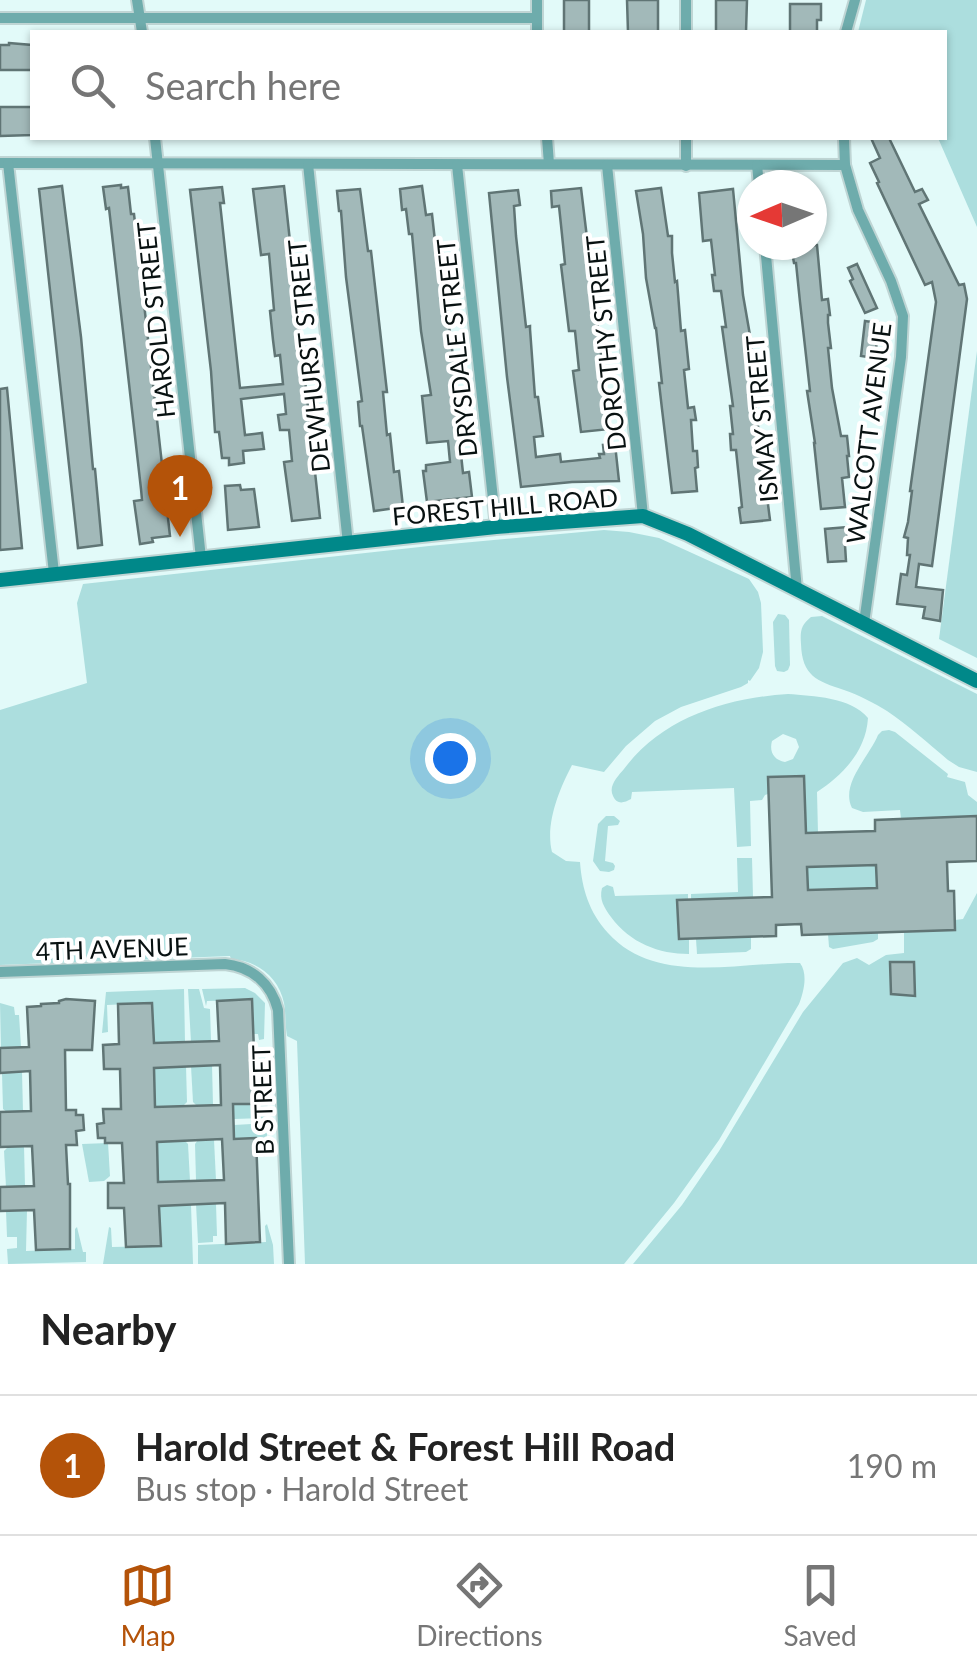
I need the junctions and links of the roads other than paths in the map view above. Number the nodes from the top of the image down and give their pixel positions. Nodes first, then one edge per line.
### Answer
1 (137, 0) edge
2 (537, 0) edge
3 (686, 0) edge
4 (855, 0) edge
5 (0, 18) edge
6 (140, 18) junction
7 (537, 18) junction
8 (142, 30) edge
9 (537, 30) edge
10 (686, 30) edge
11 (847, 30) edge
12 (155, 140) edge
13 (546, 140) edge
14 (686, 140) edge
15 (844, 140) edge
16 (4, 164) edge
17 (158, 164) junction
18 (308, 164) junction
19 (548, 164) junction
20 (846, 164) junction
21 (457, 165) junction
22 (607, 165) junction
23 (757, 165) junction
24 (686, 166) junction
25 (758, 170) edge
26 (765, 260) edge
27 (642, 516) junction
28 (496, 526) junction
29 (348, 544) junction
30 (202, 558) junction
31 (54, 573) junction
32 (0, 580) edge
33 (797, 590) junction
34 (864, 623) junction
35 (977, 681) edge
36 (225, 964) joint
37 (0, 972) edge
38 (289, 1264) edge

1 - 6 street
2 - 7 street
3 - 10 street
4 - 11 street
5 - 6 street
6 - 7 street
6 - 8 street
7 - 9 street
12 - 17 street, HAROLD STREET
13 - 19 street
14 - 24 street
15 - 20 street, WALCOTT AVENUE
16 - 17 street
16 - 31 street
17 - 18 street
17 - 30 street, HAROLD STREET
18 - 21 street
18 - 29 street, DEWHURST STREET
19 - 21 street
19 - 22 street
20 - 23 street
20 - 34 street, WALCOTT AVENUE
21 - 28 street, DRYSDALE STREET
22 - 24 street
22 - 27 street, DOROTHY STREET
23 - 24 street
23 - 25 street
26 - 33 street, ISMAY STREET
27 - 28 street, FOREST HILL ROAD
27 - 33 street, FOREST HILL ROAD
28 - 29 street, FOREST HILL ROAD
29 - 30 street, FOREST HILL ROAD
30 - 31 street, FOREST HILL ROAD
31 - 32 street, FOREST HILL ROAD
33 - 34 street, FOREST HILL ROAD
34 - 35 street, FOREST HILL ROAD
36 - 37 street, 4TH AVENUE
36 - 38 street, B STREET

